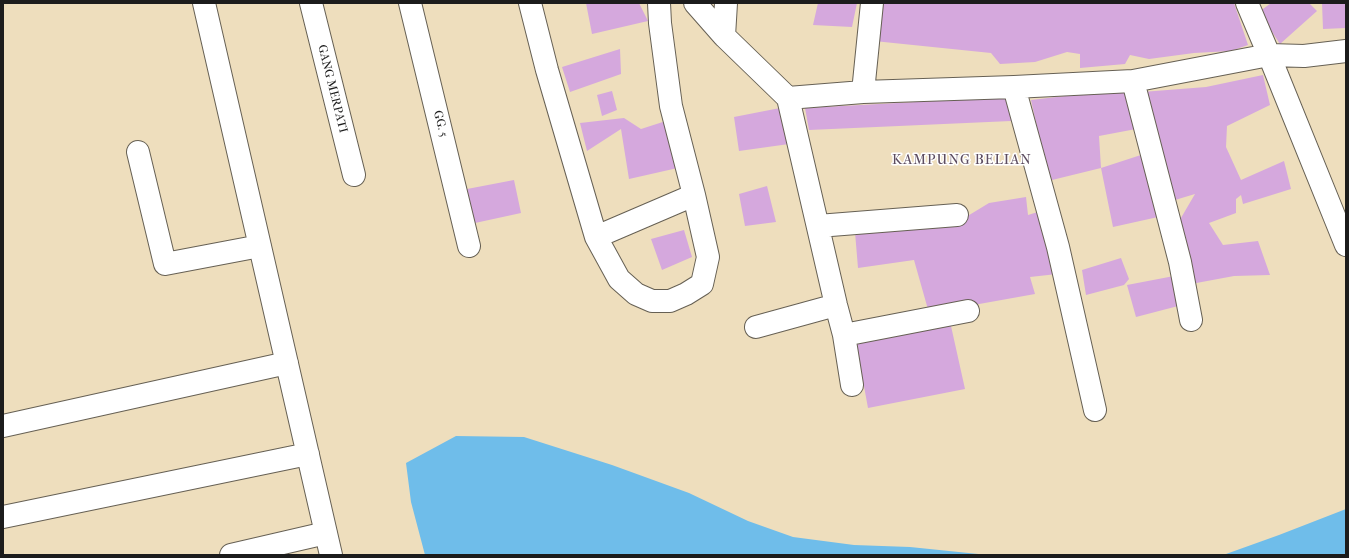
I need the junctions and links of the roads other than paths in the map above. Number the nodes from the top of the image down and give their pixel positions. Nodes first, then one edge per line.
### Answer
1 (204, 3) edge
2 (310, 3) edge
3 (410, 3) edge
4 (530, 3) edge
5 (659, 3) edge
6 (695, 3) edge
7 (726, 3) edge
8 (872, 3) edge
9 (1247, 3) edge
10 (724, 36) junction
11 (1346, 51) edge
12 (1270, 55) junction
13 (1133, 81) junction
14 (1014, 87) junction
15 (863, 92) junction
16 (788, 98) junction
17 (138, 152) dead end
18 (354, 175) dead end
19 (694, 195) junction
20 (957, 215) dead end
21 (818, 226) junction
22 (596, 237) junction
23 (1346, 245) edge
24 (260, 246) junction
25 (469, 246) dead end
26 (836, 305) junction
27 (968, 311) dead end
28 (1191, 320) dead end
29 (756, 327) dead end
30 (844, 335) junction
31 (287, 363) junction
32 (852, 385) dead end
33 (1095, 410) dead end
34 (3, 426) edge
35 (308, 454) junction
36 (3, 517) edge
37 (326, 533) junction
38 (231, 555) edge
39 (331, 555) edge

1 - 24 street
2 - 18 street, GANG MERPATI
3 - 25 street, GG. 5
4 - 22 street
5 - 19 street
6 - 10 street
7 - 10 street
8 - 15 street
9 - 12 street
10 - 16 street
11 - 12 street
12 - 13 street
12 - 23 street
13 - 14 street
13 - 28 street
14 - 15 street
14 - 33 street
15 - 16 street
16 - 21 street
17 - 24 street
19 - 22 street
19 - 22 street
20 - 21 street
21 - 26 street
24 - 31 street
26 - 29 street
26 - 30 street
27 - 30 street
30 - 32 street
31 - 34 street
31 - 35 street
35 - 36 street
35 - 37 street
37 - 38 street
37 - 39 street

